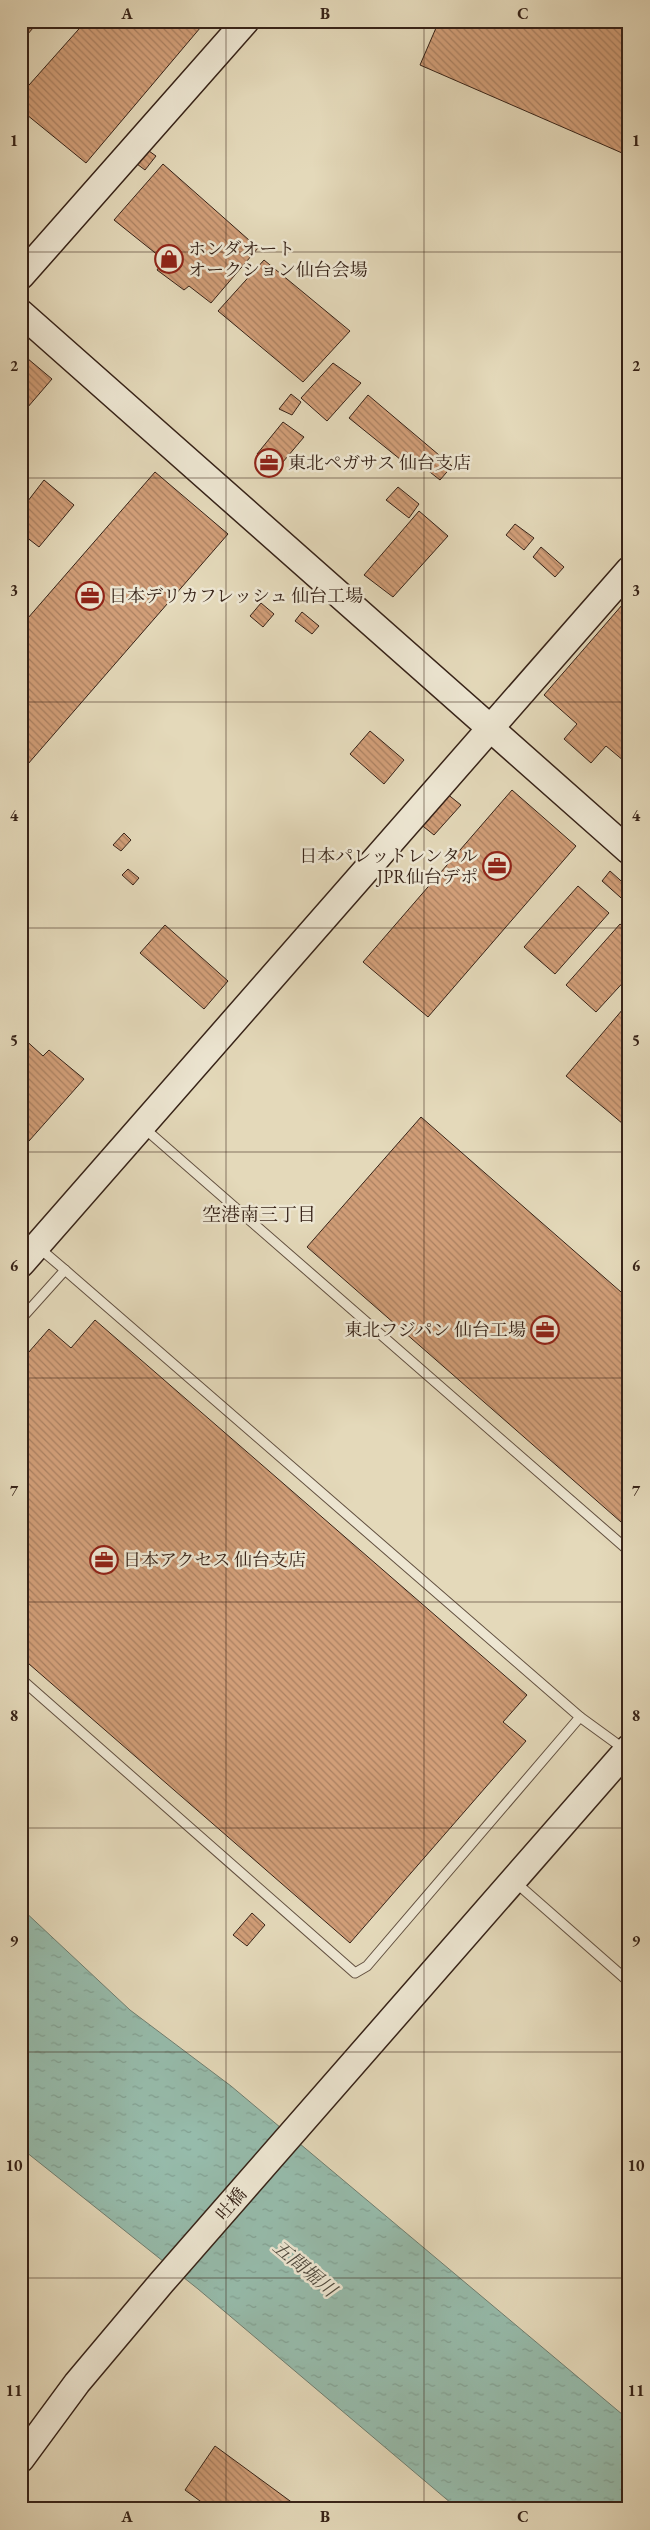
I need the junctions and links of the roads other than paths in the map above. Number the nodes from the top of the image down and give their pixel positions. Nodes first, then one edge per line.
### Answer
1 (246, 21) edge
2 (21, 276) edge
3 (21, 313) edge
4 (629, 570) edge
5 (490, 730) junction
6 (629, 851) edge
7 (142, 1126) junction
8 (29, 1255) edge
9 (64, 1270) junction
10 (21, 1319) edge
11 (629, 1551) edge
12 (21, 1679) edge
13 (580, 1717) junction
14 (627, 1749) edge
15 (513, 1880) junction
16 (629, 1982) edge
17 (21, 2459) edge

1 - 2 street
3 - 5 street
4 - 5 street
5 - 6 street
5 - 7 street
7 - 8 street
7 - 11 lane
8 - 9 lane
9 - 10 lane
9 - 13 lane
12 - 13 lane
13 - 14 lane
14 - 15 street, 吐橋
15 - 16 lane
15 - 17 street, 吐橋

